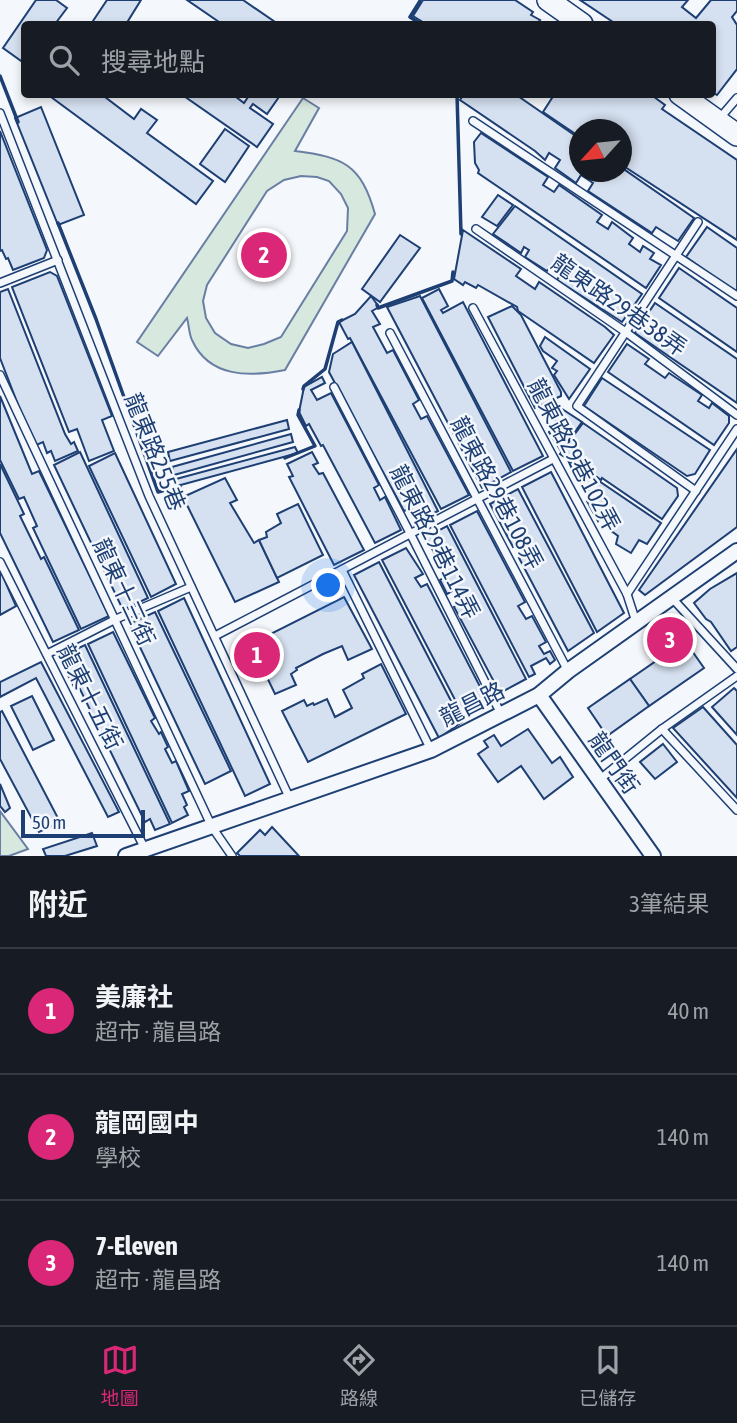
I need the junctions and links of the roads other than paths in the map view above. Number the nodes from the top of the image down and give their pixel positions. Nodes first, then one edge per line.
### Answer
1 (548, 0) edge
2 (578, 21) edge
3 (685, 98) edge
4 (737, 99) edge
5 (0, 113) edge
6 (473, 121) dead end
7 (716, 121) junction
8 (737, 135) edge
9 (698, 222) dead end
10 (476, 229) dead end
11 (678, 256) junction
12 (58, 260) junction
13 (0, 283) edge
14 (737, 296) edge
15 (473, 308) dead end
16 (390, 333) dead end
17 (627, 333) junction
18 (0, 375) edge
19 (334, 387) dead end
20 (737, 415) edge
21 (737, 429) edge
22 (553, 459) junction
23 (696, 491) junction
24 (479, 500) junction
25 (411, 535) junction
26 (737, 551) edge
27 (0, 562) edge
28 (342, 570) junction
29 (191, 587) junction
30 (627, 594) junction
31 (672, 598) junction
32 (116, 620) junction
33 (636, 622) junction
34 (215, 636) junction
35 (47, 654) junction
36 (737, 668) edge
37 (568, 671) junction
38 (737, 676) edge
39 (539, 695) junction
40 (501, 715) junction
41 (662, 729) junction
42 (431, 750) junction
43 (599, 780) junction
44 (290, 799) junction
45 (737, 810) edge
46 (212, 827) junction
47 (146, 850) junction
48 (126, 856) edge
49 (232, 856) edge
50 (653, 856) edge

1 - 2 street
3 - 7 street
4 - 7 lane
5 - 12 lane, 龍東路255巷
6 - 11 lane
7 - 8 street
9 - 11 lane
10 - 17 lane, 龍東路29巷38弄
11 - 14 lane
11 - 17 lane
12 - 13 lane
12 - 29 lane, 龍東路255巷
15 - 22 lane, 龍東路29巷102弄
16 - 24 lane, 龍東路29巷108弄
17 - 20 lane, 龍東路29巷38弄
17 - 23 lane
18 - 32 lane, 龍東十三街
19 - 25 lane, 龍東路29巷114弄
21 - 23 lane
22 - 24 lane
22 - 30 lane, 龍東路29巷102弄
23 - 30 lane
24 - 25 lane
24 - 37 lane, 龍東路29巷108弄
25 - 28 lane
25 - 40 lane, 龍東路29巷114弄
26 - 31 street, 龍昌路
27 - 35 lane, 龍東十五街
28 - 34 lane
28 - 42 lane
29 - 32 lane
29 - 34 lane, 龍東路255巷
30 - 33 lane, 龍東路29巷102弄
31 - 33 street, 龍昌路
31 - 36 lane
32 - 35 lane
32 - 46 lane, 龍東十三街
33 - 37 street, 龍昌路
34 - 44 lane, 龍東路255巷
35 - 47 lane, 龍東十五街
37 - 39 street, 龍昌路
38 - 41 lane
39 - 40 street, 龍昌路
39 - 43 street, 龍門街
40 - 42 street, 龍昌路
41 - 43 lane
41 - 45 lane
42 - 44 street, 龍昌路
43 - 50 street, 龍門街
44 - 46 street, 龍昌路
46 - 47 street, 龍昌路
46 - 49 lane, 龍東十三街
47 - 48 street, 龍昌路

